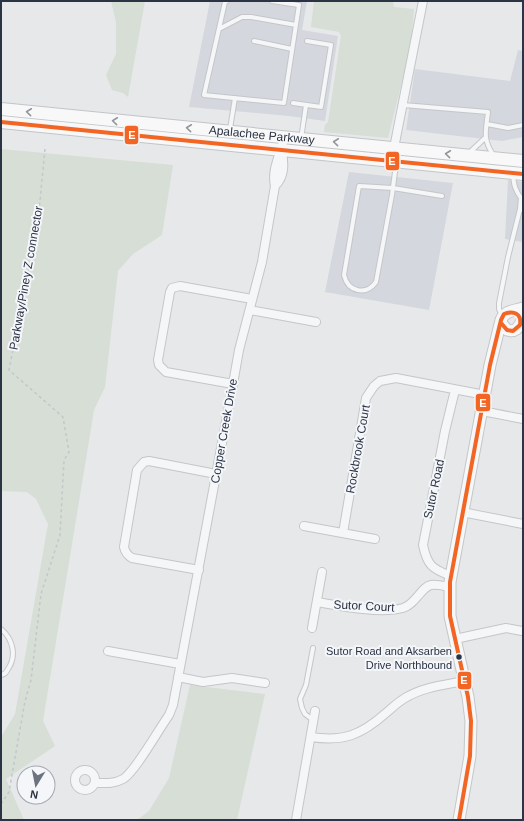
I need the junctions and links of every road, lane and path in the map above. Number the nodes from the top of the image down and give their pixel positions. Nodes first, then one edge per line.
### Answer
1 (227, 1) edge
2 (272, 1) edge
3 (423, 1) edge
4 (296, 25) junction
5 (219, 29) junction
6 (254, 41) dead end
7 (307, 42) dead end
8 (292, 49) junction
9 (235, 98) junction
10 (293, 103) dead end
11 (306, 105) junction
12 (403, 105) junction
13 (1, 109) edge
14 (56, 115) junction
15 (1, 122) edge
16 (487, 124) junction
17 (523, 125) edge
18 (54, 128) junction
19 (229, 132) junction
20 (284, 137) junction
21 (485, 138) junction
22 (301, 139) junction
23 (394, 148) junction
24 (45, 149) dead end
25 (281, 150) junction
26 (412, 150) junction
27 (466, 155) junction
28 (496, 158) junction
29 (379, 159) junction
30 (397, 161) junction
31 (523, 161) edge
32 (518, 173) edge
33 (392, 188) junction
34 (442, 196) dead end
35 (522, 197) edge
36 (522, 210) edge
37 (252, 299) junction
38 (523, 308) edge
39 (250, 310) junction
40 (505, 317) junction
41 (522, 321) edge
42 (316, 322) dead end
43 (511, 331) junction
44 (497, 342) junction
45 (233, 384) junction
46 (455, 390) junction
47 (485, 395) junction
48 (482, 411) junction
49 (523, 419) edge
50 (216, 474) junction
51 (462, 512) junction
52 (523, 524) edge
53 (304, 526) dead end
54 (343, 533) junction
55 (375, 538) dead end
56 (199, 570) junction
57 (322, 572) dead end
58 (450, 581) junction
59 (317, 602) junction
60 (312, 628) dead end
61 (1, 629) edge
62 (522, 632) dead end
63 (455, 639) junction
64 (313, 648) dead end
65 (108, 651) dead end
66 (180, 664) junction
67 (1, 675) edge
68 (178, 677) junction
69 (464, 681) junction
70 (265, 683) dead end
71 (314, 711) dead end
72 (313, 720) junction
73 (310, 737) junction
74 (95, 783) dead end
75 (1, 804) edge
76 (296, 820) edge
77 (460, 820) edge

1 - 5 lane
2 - 4 lane
3 - 12 street
4 - 5 lane
4 - 8 lane
5 - 9 lane
6 - 8 lane
7 - 11 lane
8 - 9 lane
9 - 19 lane
10 - 11 lane
11 - 22 lane
12 - 16 lane
12 - 23 street
14 -> 13 main road, Apalachee Parkway
14 - 18 main road
19 -> 14 main road, Apalachee Parkway
15 - 18 main road, Apalachee Parkway
16 - 17 lane
16 - 21 lane
18 - 25 main road, Apalachee Parkway
19 - 20 main road, Apalachee Parkway
20 - 22 main road, Apalachee Parkway
20 - 25 street, Copper Creek Drive
21 - 27 lane
21 - 28 lane
23 -> 22 main road, Apalachee Parkway
23 - 26 main road, Apalachee Parkway
23 - 29 main road
24 - 75 path, Parkway/Piney Z connector
25 - 29 main road, Apalachee Parkway
25 - 37 street, Copper Creek Drive
27 -> 26 main road, Apalachee Parkway
26 - 30 main road
27 - 28 main road, Apalachee Parkway
28 - 31 main road, Apalachee Parkway
29 - 30 main road, Apalachee Parkway
30 - 32 main road, Apalachee Parkway
30 - 33 lane
32 - 35 lane
33 - 33 lane
33 - 34 lane
35 - 36 lane
36 - 40 lane
37 - 39 street, Copper Creek Drive
37 - 45 street
38 - 40 street
39 - 42 street
39 - 45 street, Copper Creek Drive
40 - 41 street
40 - 43 street
40 - 44 street
41 - 43 street
43 - 44 street
44 - 47 street
45 - 50 street, Copper Creek Drive
46 - 47 street, Rockbrook Court
46 - 54 street, Rockbrook Court
46 - 58 street, Sutor Road
47 - 48 street
48 - 49 street
48 - 51 street
50 - 56 street, Copper Creek Drive
50 - 56 street
51 - 52 street
51 - 58 street
53 - 54 street
54 - 55 street
56 - 66 street, Copper Creek Drive
57 - 59 street, Sutor Court
58 - 59 street, Sutor Court
58 - 63 street
59 - 60 street, Sutor Court
61 - 67 lane
62 - 63 street
63 - 69 street
64 - 72 lane
65 - 66 street
66 - 68 street, Copper Creek Drive
68 - 70 street
68 - 74 street, Copper Creek Drive
69 - 73 street
69 - 77 street
71 - 72 street
72 - 73 street
73 - 76 street

